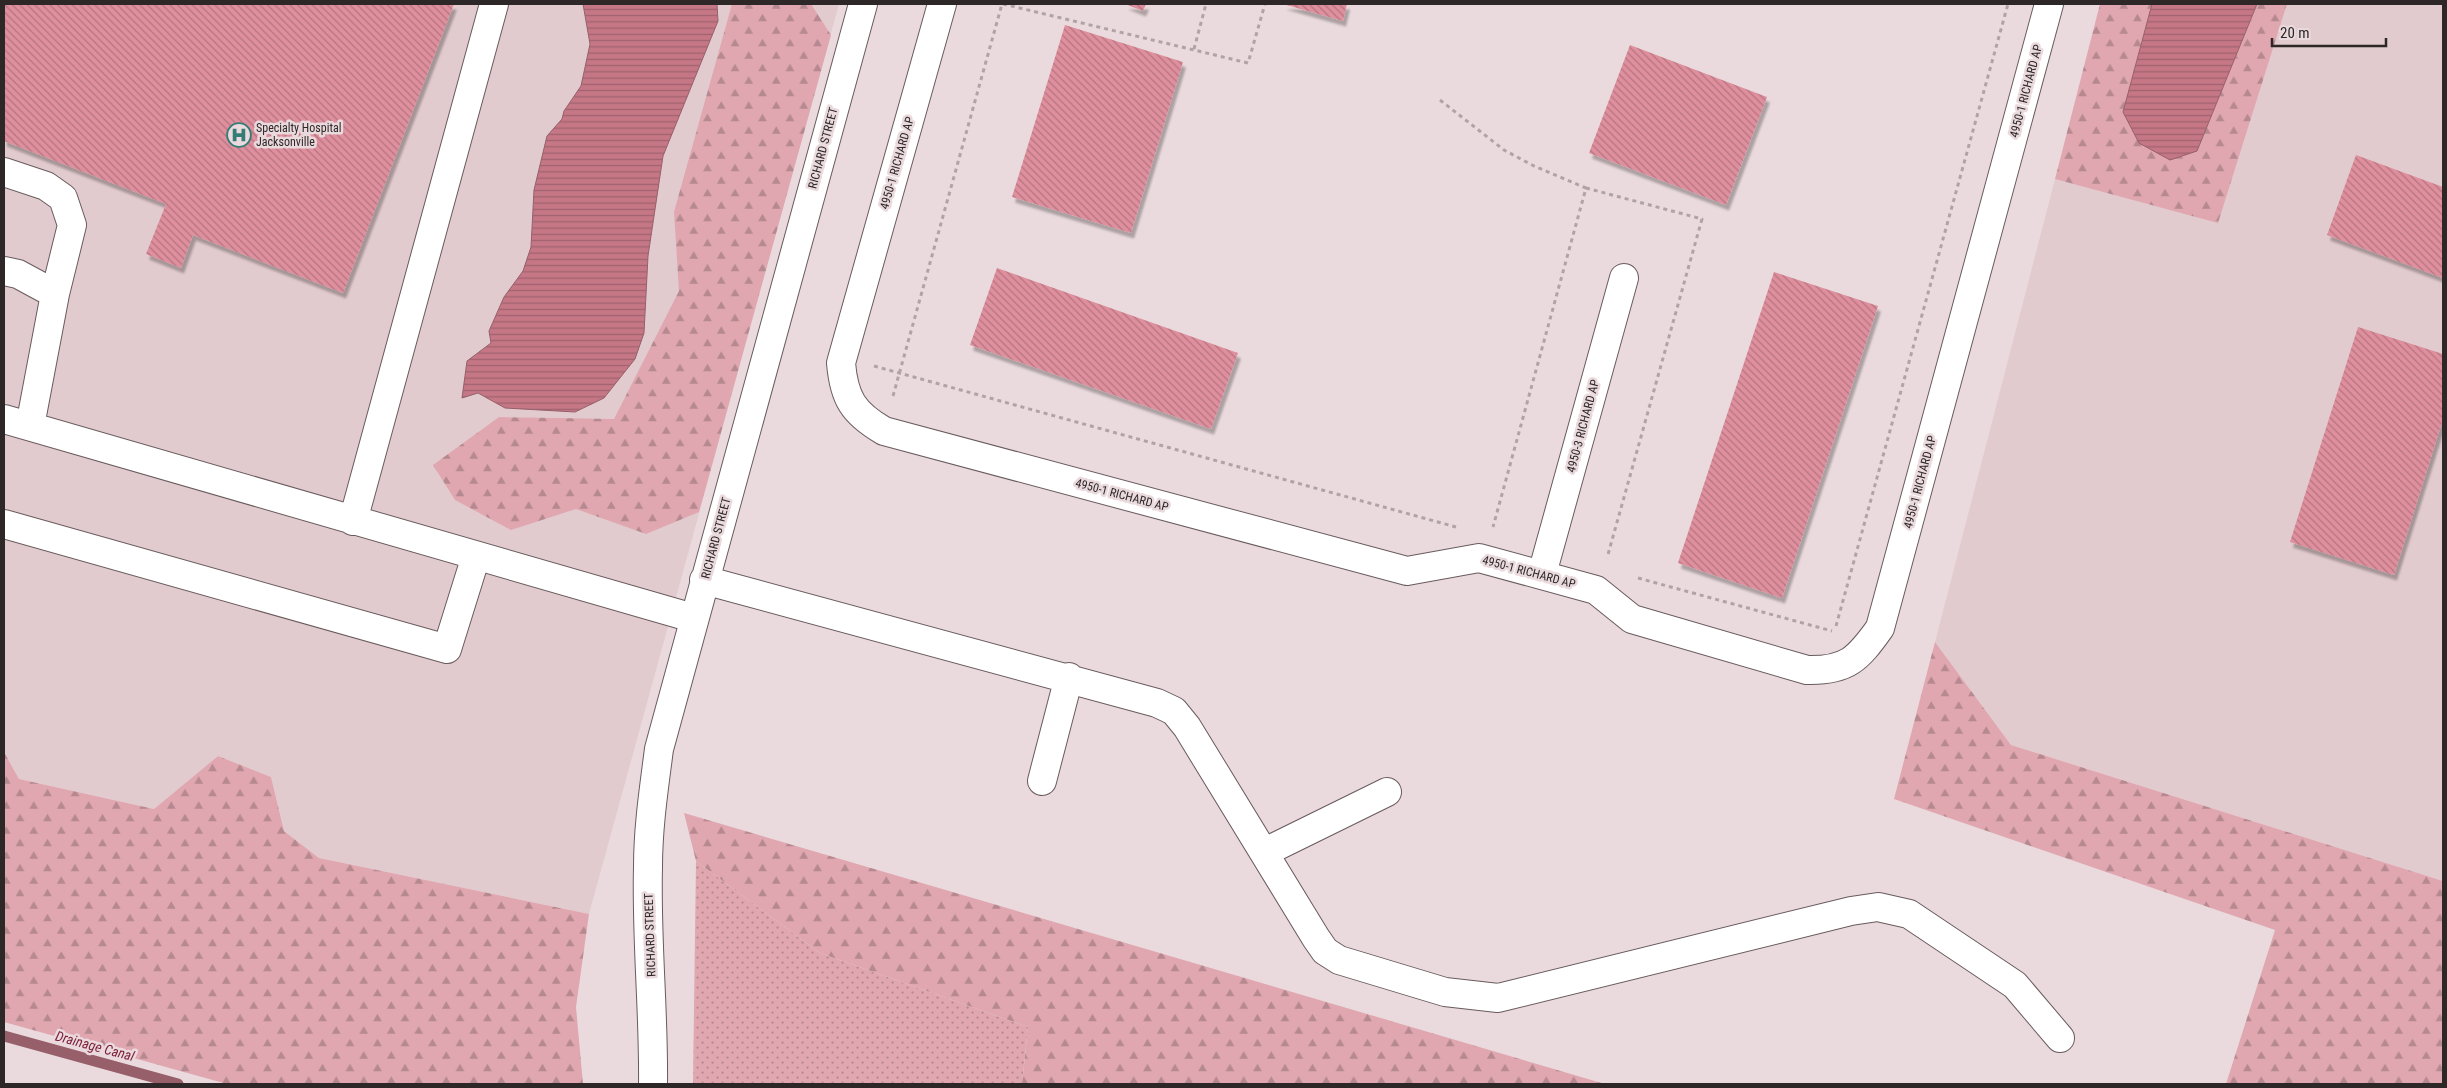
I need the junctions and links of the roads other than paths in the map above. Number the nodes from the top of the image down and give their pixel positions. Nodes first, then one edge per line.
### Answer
1 (494, 4) edge
2 (863, 4) edge
3 (942, 4) edge
4 (2049, 4) edge
5 (4, 172) edge
6 (4, 271) edge
7 (1624, 278) dead end
8 (55, 294) junction
9 (4, 419) edge
10 (30, 426) junction
11 (352, 521) junction
12 (4, 524) edge
13 (476, 556) junction
14 (1542, 574) junction
15 (704, 580) junction
16 (693, 618) junction
17 (1069, 677) junction
18 (1042, 781) dead end
19 (1387, 792) dead end
20 (1265, 852) junction
21 (2060, 1038) dead end
22 (653, 1084) edge

1 - 11 street
2 - 15 street, RICHARD STREET
3 - 14 street, 4950-1 RICHARD AP
4 - 14 street, 4950-1 RICHARD AP
5 - 8 street
6 - 8 street
7 - 14 street, 4950-3 RICHARD AP
8 - 10 street
9 - 10 street
10 - 11 street
11 - 13 street
12 - 13 street
13 - 16 street
15 - 16 street, RICHARD STREET
15 - 17 street
16 - 22 street, RICHARD STREET
17 - 18 street
17 - 20 street
19 - 20 street
20 - 21 street

